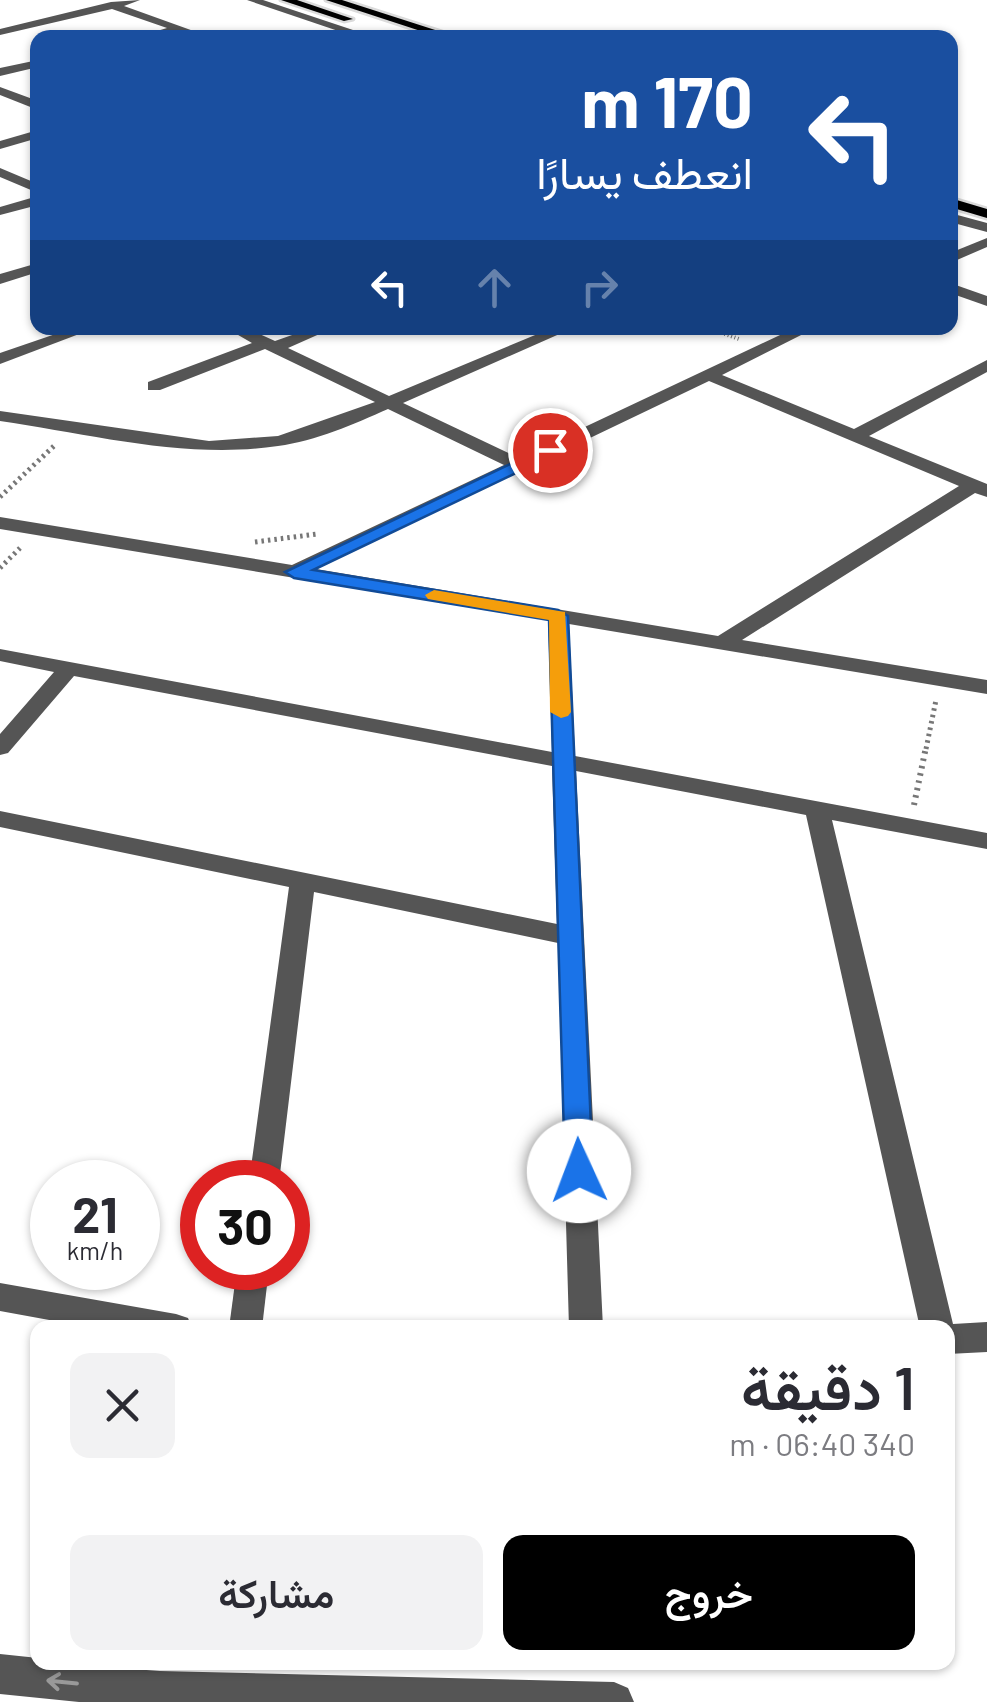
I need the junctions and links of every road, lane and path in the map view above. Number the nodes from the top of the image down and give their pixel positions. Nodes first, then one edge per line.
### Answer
1 (97, 0) edge
2 (135, 0) edge
3 (252, 0) edge
4 (286, 0) edge
5 (331, 0) edge
6 (112, 5) junction
7 (339, 27) junction
8 (179, 28) junction
9 (171, 30) edge
10 (185, 30) edge
11 (343, 30) edge
12 (348, 30) edge
13 (382, 30) edge
14 (429, 30) edge
15 (0, 32) edge
16 (30, 65) edge
17 (0, 72) edge
18 (0, 90) edge
19 (30, 103) edge
20 (30, 136) edge
21 (0, 145) edge
22 (0, 172) edge
23 (30, 186) edge
24 (958, 188) edge
25 (30, 193) edge
26 (987, 197) edge
27 (0, 202) edge
28 (30, 203) edge
29 (958, 205) edge
30 (0, 212) edge
31 (987, 214) edge
32 (958, 219) edge
33 (987, 228) edge
34 (987, 242) edge
35 (958, 255) edge
36 (30, 269) edge
37 (0, 279) edge
38 (958, 291) edge
39 (987, 301) edge
40 (67, 335) edge
41 (249, 335) edge
42 (302, 335) edge
43 (548, 335) edge
44 (792, 335) edge
45 (270, 345) junction
46 (0, 359) edge
47 (987, 365) edge
48 (708, 375) junction
49 (965, 376) junction
50 (987, 385) edge
51 (154, 386) dead end
52 (389, 402) junction
53 (0, 416) edge
54 (74, 427) junction
55 (855, 436) junction
56 (518, 465) junction
57 (980, 488) edge
58 (0, 497) edge
59 (0, 523) edge
60 (334, 531) dead end
61 (239, 542) dead end
62 (294, 572) junction
63 (558, 616) junction
64 (722, 643) junction
65 (0, 655) edge
66 (70, 668) junction
67 (940, 679) junction
68 (987, 687) edge
69 (0, 748) edge
70 (562, 760) junction
71 (817, 808) junction
72 (0, 819) edge
73 (910, 826) junction
74 (987, 841) edge
75 (303, 881) junction
76 (570, 936) junction
77 (267, 1160) edge
78 (250, 1290) edge
79 (0, 1297) edge
80 (131, 1320) edge
81 (247, 1320) edge
82 (586, 1320) edge
83 (935, 1320) edge
84 (987, 1337) edge
85 (955, 1339) edge
86 (0, 1674) edge
87 (297, 1699) edge
88 (614, 1702) edge

1 - 6 street
2 - 6 street
3 - 7 street
4 - 13 main road
5 - 14 main road
6 - 8 street
6 - 15 street
7 - 11 street
7 - 12 street
8 - 9 street
8 - 10 street
16 - 17 street
18 - 19 street
20 - 21 street
22 - 23 street
24 - 26 main road
25 - 27 street
28 - 30 street
29 - 31 main road
32 - 33 street
34 - 35 street
36 - 37 street
38 - 39 street
40 - 46 street
41 - 45 street
42 - 45 street
43 - 52 street
44 - 48 street
45 - 51 street
45 - 52 street
47 - 49 street
48 - 55 street
48 - 56 street
49 - 50 street
49 - 55 street
52 - 54 street
52 - 56 street
53 - 54 street
54 - 58 path
55 - 57 street
56 - 62 street
57 - 64 street
59 - 62 street
60 - 61 path
62 - 63 street
63 - 64 street
63 - 70 street
64 - 67 street
65 - 66 street
66 - 69 street
66 - 70 street
67 - 68 street
67 - 73 path
70 - 71 street
70 - 76 street
71 - 73 street
71 - 83 street
72 - 75 street
73 - 74 street
75 - 76 street
75 - 77 street
76 - 82 street
78 - 81 street
79 - 80 street
84 - 85 street
87 -> 86 street
87 - 88 street

